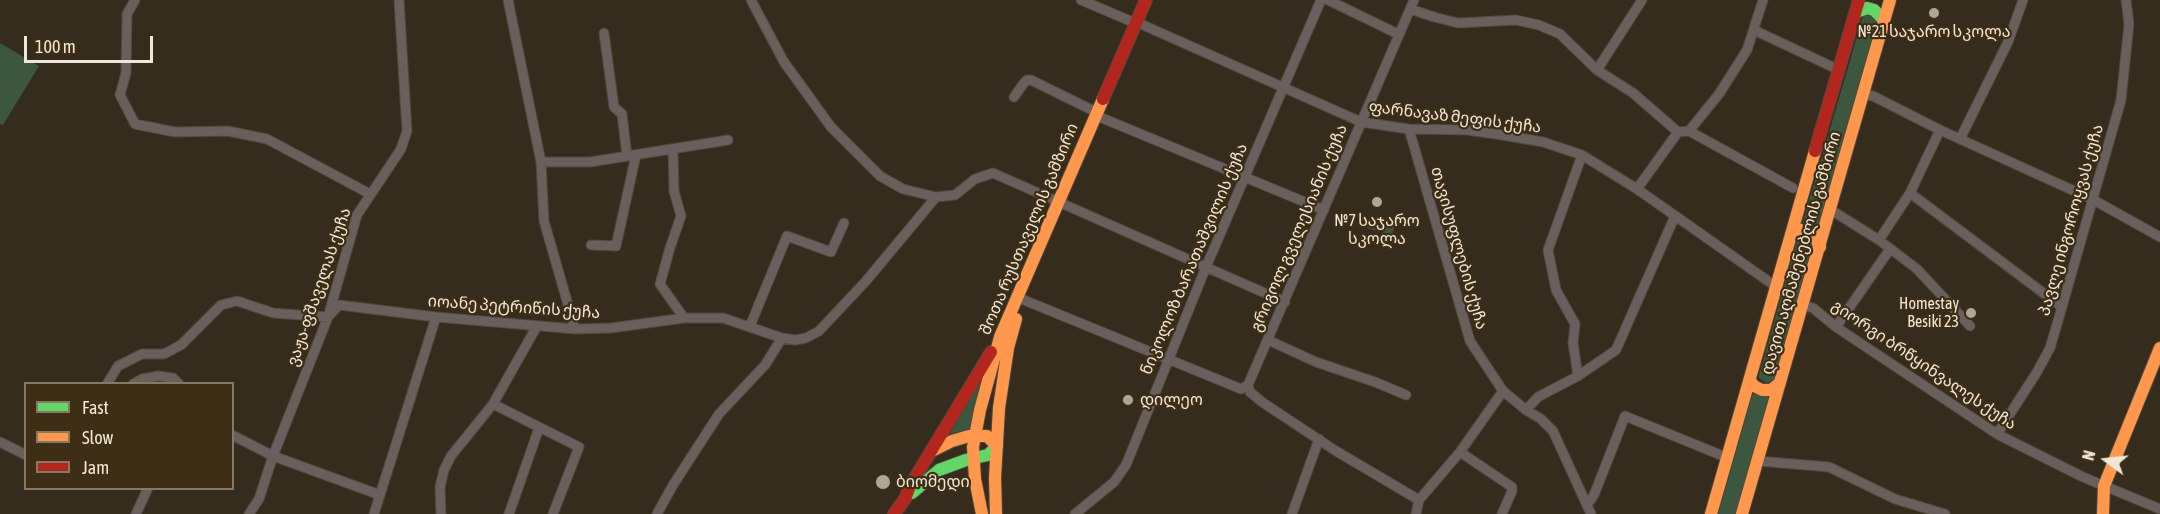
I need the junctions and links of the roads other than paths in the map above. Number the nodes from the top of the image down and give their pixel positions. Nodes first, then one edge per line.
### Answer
1 (135, 0) edge
2 (399, 0) edge
3 (508, 0) edge
4 (751, 0) edge
5 (1082, 0) edge
6 (1146, 0) edge
7 (1154, 0) edge
8 (1321, 0) edge
9 (1328, 0) edge
10 (1642, 0) edge
11 (1763, 0) edge
12 (1890, 0) edge
13 (2023, 0) edge
14 (2126, 0) edge
15 (1412, 4) edge
16 (1858, 6) edge
17 (1884, 20) junction
18 (1139, 24) junction
19 (1754, 30) junction
20 (604, 33) dead end
21 (1398, 34) junction
22 (1597, 70) junction
23 (1839, 70) junction
24 (1284, 87) junction
25 (1863, 93) junction
26 (1014, 97) dead end
27 (1099, 115) junction
28 (1360, 122) junction
29 (1409, 129) junction
30 (1689, 130) junction
31 (1940, 130) junction
32 (1678, 132) junction
33 (1960, 139) junction
34 (728, 140) dead end
35 (673, 149) junction
36 (1582, 154) junction
37 (632, 156) junction
38 (541, 162) junction
39 (1245, 176) junction
40 (1792, 188) dead end
41 (1637, 189) junction
42 (370, 194) junction
43 (1910, 194) junction
44 (936, 196) junction
45 (2092, 200) junction
46 (1061, 203) junction
47 (1323, 210) junction
48 (1831, 210) junction
49 (1675, 216) junction
50 (844, 223) dead end
51 (1793, 234) junction
52 (2160, 237) edge
53 (1879, 240) junction
54 (591, 245) dead end
55 (1820, 247) junction
56 (1890, 249) junction
57 (1206, 267) junction
58 (1778, 288) junction
59 (335, 292) junction
60 (1024, 300) junction
61 (1285, 302) junction
62 (339, 304) junction
63 (1803, 305) junction
64 (2062, 308) junction
65 (328, 316) junction
66 (436, 317) junction
67 (684, 318) junction
68 (537, 326) junction
69 (750, 326) junction
70 (1970, 326) dead end
71 (1836, 327) junction
72 (575, 329) junction
73 (1000, 337) junction
74 (782, 338) junction
75 (1268, 340) junction
76 (2160, 348) edge
77 (1167, 359) junction
78 (2155, 374) edge
79 (1578, 376) junction
80 (1750, 381) junction
81 (108, 382) edge
82 (137, 382) edge
83 (177, 382) edge
84 (1780, 383) junction
85 (1248, 385) junction
86 (1503, 391) junction
87 (1406, 395) dead end
88 (493, 404) junction
89 (1526, 410) junction
90 (539, 428) junction
91 (1997, 434) junction
92 (234, 436) edge
93 (975, 436) junction
94 (1319, 439) junction
95 (0, 442) edge
96 (997, 446) junction
97 (932, 451) junction
98 (1460, 452) junction
99 (24, 454) edge
100 (273, 456) junction
101 (973, 458) junction
102 (1728, 458) junction
103 (1758, 461) junction
104 (2104, 486) junction
105 (147, 490) edge
106 (380, 495) junction
107 (905, 499) junction
108 (1419, 500) junction
109 (2160, 509) edge
110 (1589, 510) edge
111 (136, 514) edge
112 (249, 514) edge
113 (374, 514) edge
114 (441, 514) edge
115 (509, 514) edge
116 (553, 514) edge
117 (657, 514) edge
118 (894, 514) edge
119 (982, 514) edge
120 (996, 514) edge
121 (1075, 514) edge
122 (1292, 514) edge
123 (1416, 514) edge
124 (1502, 514) edge
125 (1711, 514) edge
126 (1742, 514) edge
127 (1945, 514) edge
128 (2103, 514) edge

1 - 42 street
2 - 42 street, ვაჟა-ფშაველას ქუჩა
3 - 38 street
4 - 44 street
5 - 18 street, ფარნავაზ მეფის ქუჩა
6 - 18 main road, შოთა რუსთაველის გამზირი
7 - 18 main road, შოთა რუსთაველის გამზირი
8 - 24 street, ნიკოლოზ ბარათაშვილის ქუჩა
9 - 21 street
10 - 22 street
11 - 19 street
12 - 17 main road, დავით აღმაშენებლის გამზირი
13 - 33 street
14 - 45 street, პავლე ინგოროყვას ქუჩა
15 - 21 street, გრიგოლ გველესიანის ქუჩა
15 - 22 street
16 - 17 main road
16 - 23 main road, დავით აღმაშენებლის გამზირი
17 - 25 main road, დავით აღმაშენებლის გამზირი
18 - 24 street, ფარნავაზ მეფის ქუჩა
18 - 27 main road, შოთა რუსთაველის გამზირი
19 - 23 street
19 - 30 street
20 - 37 street
21 - 28 street, გრიგოლ გველესიანის ქუჩა
22 - 32 street
23 - 51 main road, დავით აღმაშენებლის გამზირი
24 - 28 street, ფარნავაზ მეფის ქუჩა
24 - 39 street, ნიკოლოზ ბარათაშვილის ქუჩა
25 - 31 street
25 - 48 main road, დავით აღმაშენებლის გამზირი
26 - 27 street
27 - 39 street
27 - 46 main road, შოთა რუსთაველის გამზირი
28 - 29 street, ფარნავაზ მეფის ქუჩა
28 - 47 street, გრიგოლ გველესიანის ქუჩა
29 - 36 street, ფარნავაზ მეფის ქუჩა
29 - 86 street, თავისუფლების ქუჩა
30 - 32 street
30 - 40 street
31 - 33 street
31 - 43 street
32 - 41 street
33 - 45 street
34 - 35 street
35 - 37 street
35 - 67 street
36 - 41 street, ფარნავაზ მეფის ქუჩა
36 - 79 street
37 - 38 street
37 - 54 street
38 - 72 street
39 - 47 street
39 - 57 street, ნიკოლოზ ბარათაშვილის ქუჩა
41 - 49 street, ფარნავაზ მეფის ქუჩა
42 - 59 street, ვაჟა-ფშაველას ქუჩა
43 - 53 street
43 - 64 street
44 - 46 street
44 - 74 street, იოანე პეტრიწის ქუჩა
45 - 52 street
45 - 64 street, პავლე ინგოროყვას ქუჩა
46 - 57 street
46 - 60 main road, შოთა რუსთაველის გამზირი
46 - 73 main road, შოთა რუსთაველის გამზირი
47 - 61 street, გრიგოლ გველესიანის ქუჩა
48 - 53 street
48 - 55 main road, დავით აღმაშენებლის გამზირი
49 - 58 street, ფარნავაზ მეფის ქუჩა
49 - 79 street
50 - 69 street
51 - 55 main road
51 - 58 main road, დავით აღმაშენებლის გამზირი
53 - 56 street
55 - 63 main road, დავით აღმაშენებლის გამზირი
56 - 70 street
56 - 71 street
57 - 61 street
57 - 77 street, ნიკოლოზ ბარათაშვილის ქუჩა
58 - 80 main road, დავით აღმაშენებლის გამზირი
59 - 62 street
59 - 65 street, ვაჟა-ფშაველას ქუჩა
60 - 77 street
60 - 96 main road, შოთა რუსთაველის გამზირი
61 - 75 street, გრიგოლ გველესიანის ქუჩა
62 - 65 street
62 - 66 street, იოანე პეტრიწის ქუჩა
63 - 71 street, გიორგი ბრწყინვალეს ქუჩა
63 - 84 main road, დავით აღმაშენებლის გამზირი
64 - 91 street, პავლე ინგოროყვას ქუჩა
65 - 81 street
65 - 100 street, ვაჟა-ფშაველას ქუჩა
66 - 68 street, იოანე პეტრიწის ქუჩა
66 - 106 street
67 - 69 street, იოანე პეტრიწის ქუჩა
67 - 72 street, იოანე პეტრიწის ქუჩა
68 - 72 street, იოანე პეტრიწის ქუჩა
68 - 88 street
69 - 74 street, იოანე პეტრიწის ქუჩა
71 - 91 street, გიორგი ბრწყინვალეს ქუჩა
73 - 93 main road, შოთა რუსთაველის გამზირი
73 - 97 main road
74 - 117 street
75 - 85 street, გრიგოლ გველესიანის ქუჩა
75 - 87 street
76 - 78 main road
77 - 85 street
77 - 121 street, ნიკოლოზ ბარათაშვილის ქუჩა
78 - 104 main road
79 - 89 street
80 - 84 main road
80 - 102 main road, დავით აღმაშენებლის გამზირი
82 - 83 street
84 - 103 main road, დავით აღმაშენებლის გამზირი
85 - 94 street
86 - 89 street, თავისუფლების ქუჩა
86 - 98 street
88 - 90 street
88 - 114 street
89 - 110 street, თავისუფლების ქუჩა
90 - 115 street
90 - 116 street
91 - 104 street, გიორგი ბრწყინვალეს ქუჩა
92 - 100 street
93 - 96 main road
93 - 97 main road
93 - 101 main road, შოთა რუსთაველის გამზირი
94 - 108 street
94 - 122 street
95 - 99 street
96 - 101 main road
96 - 120 main road, შოთა რუსთაველის გამზირი
97 - 107 main road
98 - 108 street
98 - 124 street
100 - 106 street
100 - 112 street, ვაჟა-ფშაველას ქუჩა
101 - 107 main road
101 - 119 main road, შოთა რუსთაველის გამზირი
102 - 110 street
102 - 125 main road, დავით აღმაშენებლის გამზირი
103 - 126 main road, დავით აღმაშენებლის გამზირი
103 - 127 street
104 - 109 street, გიორგი ბრწყინვალეს ქუჩა
104 - 128 main road
105 - 111 street
106 - 113 street
107 - 118 main road
108 - 123 street

